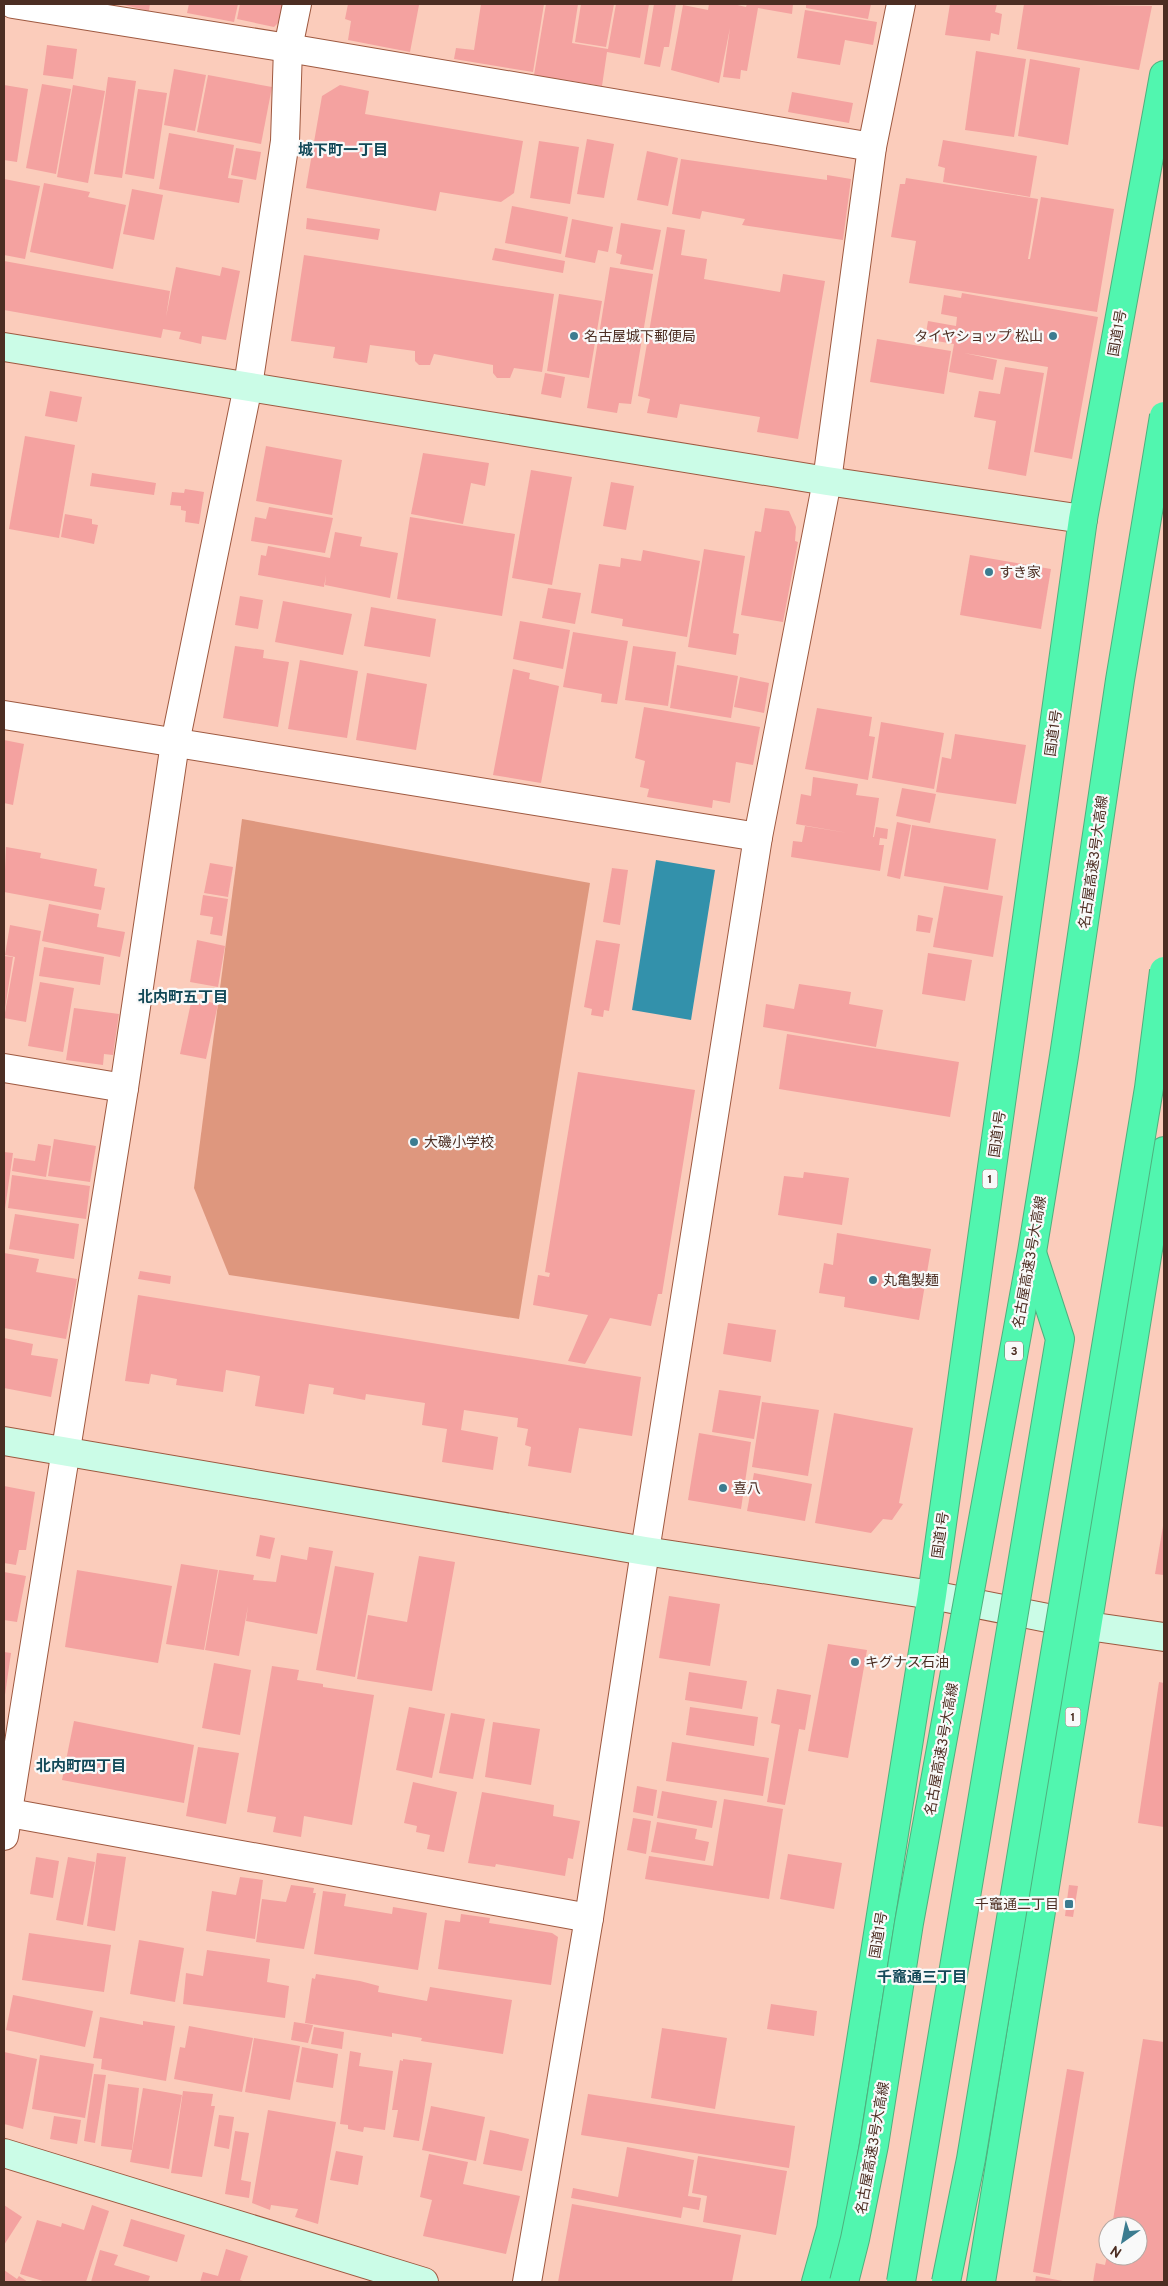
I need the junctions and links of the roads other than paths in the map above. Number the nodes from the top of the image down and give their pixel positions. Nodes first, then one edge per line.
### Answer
1 (13, 4) edge
2 (297, 4) edge
3 (901, 4) edge
4 (288, 48) junction
5 (1164, 75) edge
6 (872, 147) junction
7 (4, 347) edge
8 (248, 386) junction
9 (1164, 416) edge
10 (827, 481) junction
11 (1083, 519) junction
12 (4, 715) edge
13 (175, 743) junction
14 (758, 837) junction
15 (1164, 971) edge
16 (4, 1068) edge
17 (124, 1088) junction
18 (1164, 1151) edge
19 (1032, 1252) junction
20 (4, 1441) edge
21 (65, 1451) junction
22 (644, 1551) junction
23 (932, 1596) junction
24 (1088, 1626) junction
25 (1164, 1636) edge
26 (5, 1820) edge
27 (589, 1918) junction
28 (4, 2152) edge
29 (424, 2282) edge
30 (527, 2282) edge
31 (816, 2282) edge
32 (844, 2282) edge
33 (901, 2282) edge
34 (946, 2282) edge
35 (981, 2282) edge

1 - 4 street
2 - 4 street
3 - 6 street
4 - 6 street
4 - 8 street
5 - 11 highway, 国道1号 / 1
6 - 10 street
7 - 8 street
8 - 10 street
8 - 13 street
9 - 19 highway, 名古屋高速3号大高線 / 3, bridge
10 - 11 street
10 - 14 street
11 - 23 highway, 国道1号 / 1
12 - 13 street
13 - 14 street
13 - 17 street
14 - 22 street
15 - 34 highway, bridge
16 - 17 street
17 - 21 street
18 - 24 highway, 1
19 - 32 highway, 名古屋高速3号大高線 / 3, bridge
19 - 33 highway, bridge
20 - 21 street
21 - 22 street
21 - 26 street
22 - 23 street
22 - 27 street
23 - 24 street
23 - 31 highway, 国道1号 / 1
24 - 25 street
24 - 35 highway, 1
26 - 27 street
27 - 30 street
28 - 29 street

